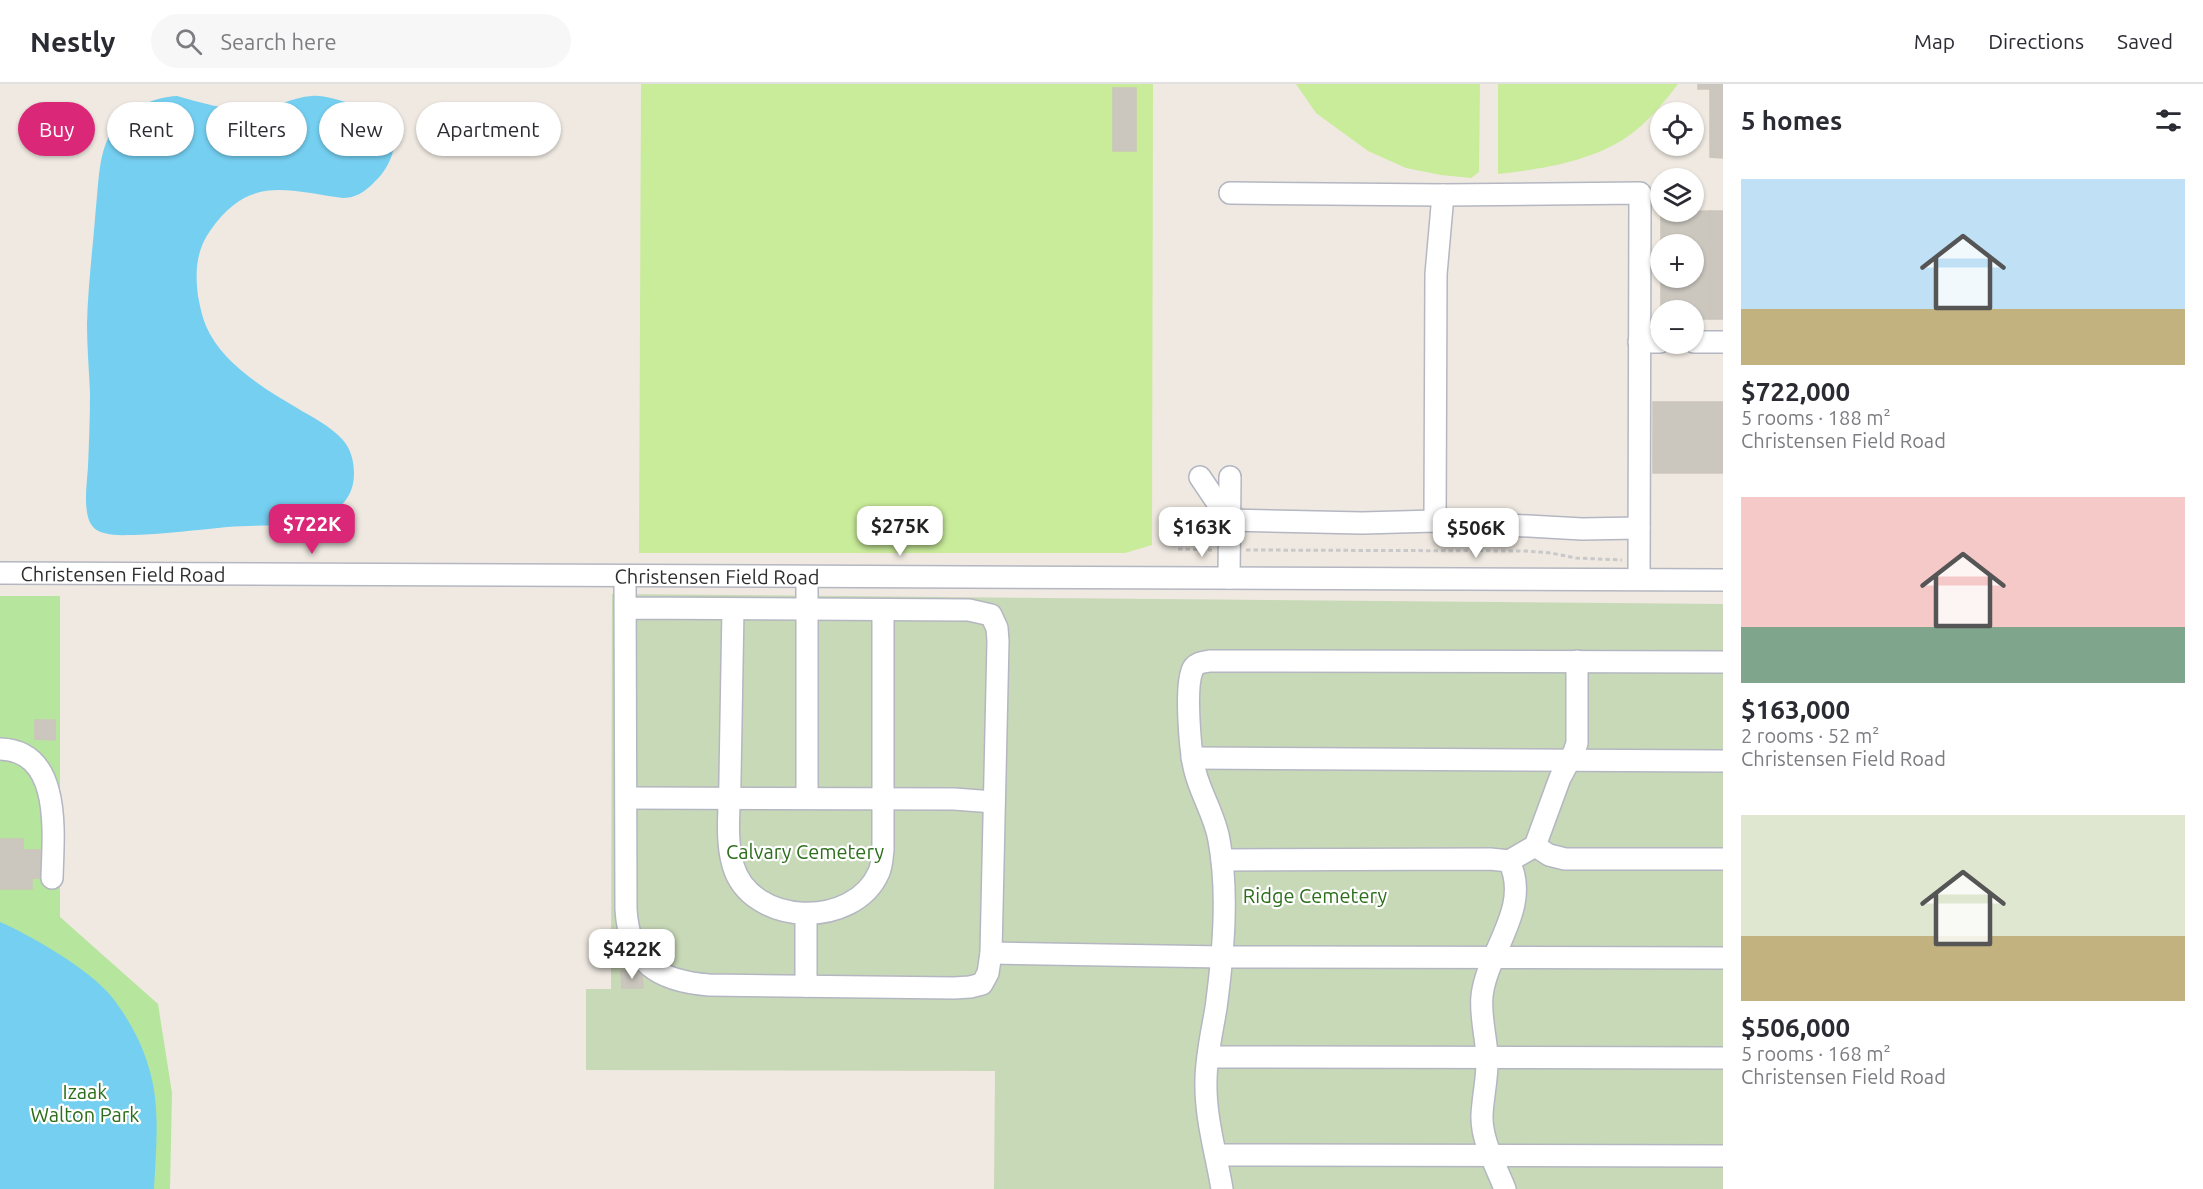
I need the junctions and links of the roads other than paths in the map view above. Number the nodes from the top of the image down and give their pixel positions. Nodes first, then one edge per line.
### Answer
1 (1230, 193) dead end
2 (1443, 195) junction
3 (1639, 342) junction
4 (1650, 342) edge
5 (1704, 342) edge
6 (1723, 342) edge
7 (1200, 477) dead end
8 (1230, 477) dead end
9 (1229, 520) junction
10 (1434, 521) junction
11 (1639, 528) junction
12 (1639, 570) junction
13 (0, 573) edge
14 (625, 576) junction
15 (807, 577) junction
16 (1229, 578) junction
17 (1723, 580) edge
18 (625, 608) junction
19 (732, 609) junction
20 (807, 609) junction
21 (883, 610) junction
22 (1577, 662) junction
23 (1723, 662) edge
24 (0, 749) edge
25 (1192, 758) junction
26 (1569, 760) junction
27 (1723, 761) edge
28 (730, 797) junction
29 (626, 798) junction
30 (807, 798) junction
31 (883, 798) junction
32 (994, 802) junction
33 (1535, 846) junction
34 (1723, 859) edge
35 (1222, 860) junction
36 (1509, 861) junction
37 (52, 878) dead end
38 (806, 914) junction
39 (991, 953) junction
40 (1223, 957) junction
41 (1723, 958) edge
42 (1486, 964) junction
43 (806, 986) junction
44 (1485, 1032) junction
45 (1209, 1057) junction
46 (1516, 1057) junction
47 (1487, 1058) junction
48 (1723, 1058) edge
49 (1486, 1087) junction
50 (1216, 1155) junction
51 (1491, 1156) junction
52 (1723, 1156) edge
53 (1222, 1189) edge
54 (1505, 1189) edge

1 - 2 street
2 - 3 street
2 - 10 street
3 - 4 street
3 - 11 street
5 - 6 street
7 - 9 street
8 - 9 street
9 - 10 street
9 - 16 street
10 - 11 street
11 - 12 street
12 - 16 street, Christensen Field Road
12 - 17 street, Christensen Field Road
13 - 14 street, Christensen Field Road
14 - 15 street, Christensen Field Road
14 - 18 street
15 - 16 street, Christensen Field Road
15 - 20 street
18 - 19 street
18 - 29 street
19 - 20 street
19 - 28 street
20 - 21 street
20 - 30 street
21 - 31 street
21 - 32 street
22 - 23 street
22 - 25 street
22 - 26 street
24 - 37 street
25 - 26 street
25 - 35 street
26 - 27 street
26 - 33 street
28 - 29 street
28 - 30 street
28 - 38 street
29 - 43 street
30 - 31 street
31 - 32 street
31 - 38 street
32 - 39 street
33 - 34 street
33 - 36 street
35 - 36 street
35 - 40 street
36 - 42 street
38 - 43 street
39 - 40 street
39 - 43 street
40 - 42 street
40 - 45 street
41 - 42 street
42 - 44 street
44 - 46 street
44 - 47 street
45 - 47 street
45 - 50 street
46 - 47 street
46 - 48 street
46 - 49 street
47 - 49 street
49 - 51 street
50 - 51 street
50 - 53 street
51 - 52 street
51 - 54 street

